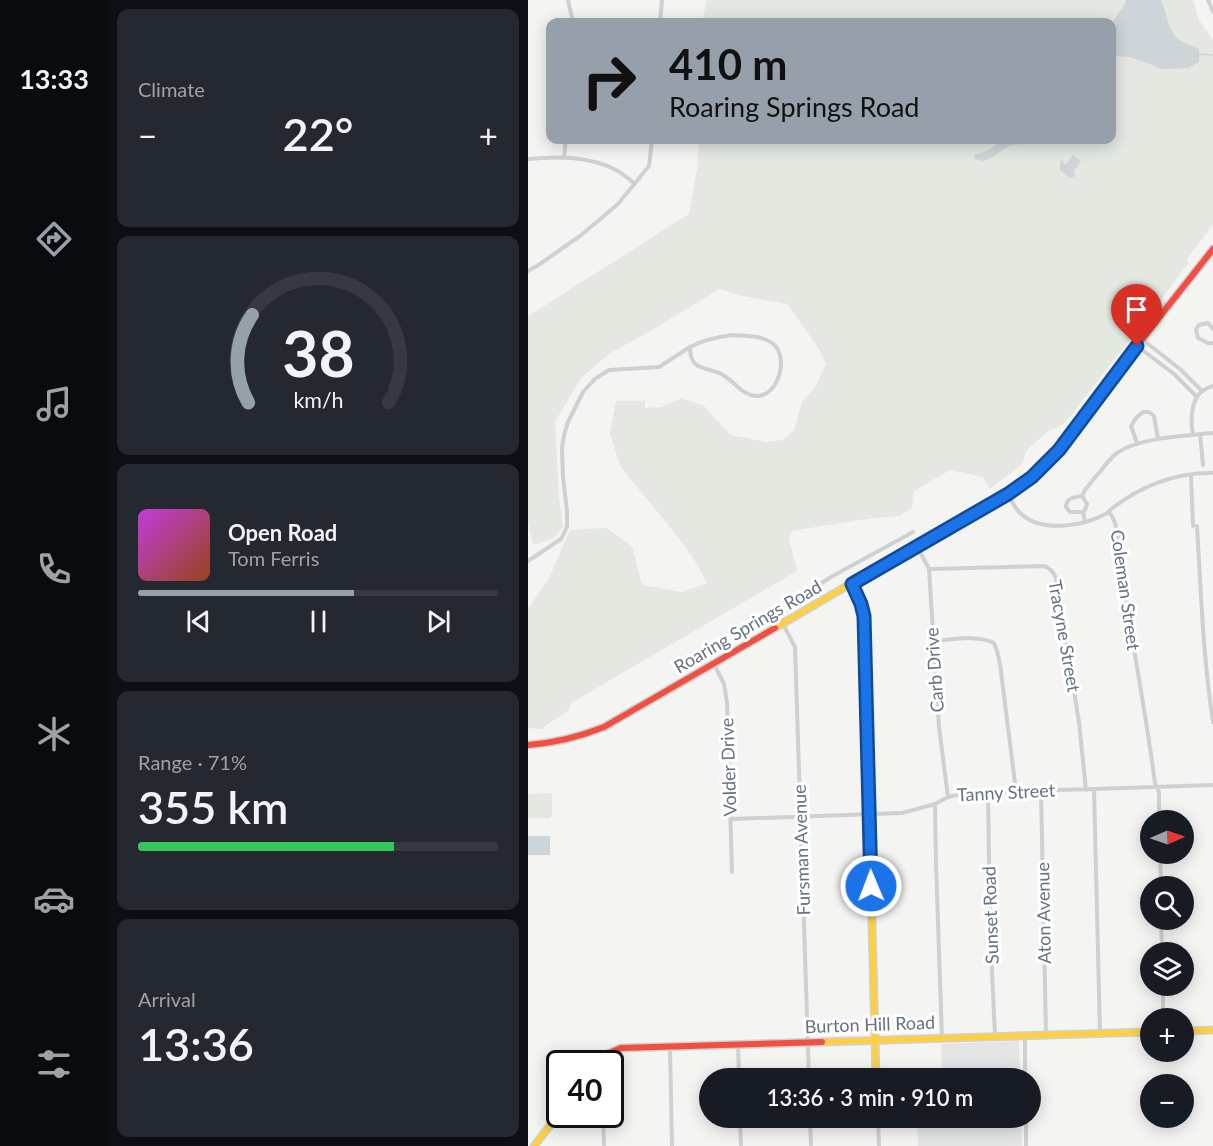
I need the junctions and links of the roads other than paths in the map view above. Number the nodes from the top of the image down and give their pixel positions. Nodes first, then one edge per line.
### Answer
1 (567, 0) edge
2 (662, 0) edge
3 (1208, 0) edge
4 (1213, 12) edge
5 (572, 18) edge
6 (660, 18) edge
7 (566, 144) edge
8 (652, 144) edge
9 (564, 157) junction
10 (528, 159) edge
11 (635, 184) junction
12 (1213, 249) edge
13 (528, 271) edge
14 (1213, 329) edge
15 (1143, 339) junction
16 (1213, 343) edge
17 (1137, 346) junction
18 (690, 347) junction
19 (1213, 386) edge
20 (1202, 391) junction
21 (1197, 397) junction
22 (1213, 433) edge
23 (1200, 434) junction
24 (1193, 435) junction
25 (1158, 439) junction
26 (1137, 443) junction
27 (1203, 465) dead end
28 (1213, 473) edge
29 (1191, 475) junction
30 (1008, 494) junction
31 (1082, 496) junction
32 (1083, 512) junction
33 (1109, 512) junction
34 (1085, 522) junction
35 (913, 532) dead end
36 (917, 546) junction
37 (528, 561) edge
38 (929, 569) junction
39 (852, 584) junction
40 (814, 607) junction
41 (783, 624) junction
42 (933, 641) junction
43 (714, 664) junction
44 (1213, 722) edge
45 (528, 745) edge
46 (1213, 785) edge
47 (1156, 786) junction
48 (1094, 789) junction
49 (1016, 790) junction
50 (1041, 790) junction
51 (1086, 790) junction
52 (988, 793) junction
53 (948, 797) junction
54 (935, 804) junction
55 (1159, 810) edge
56 (869, 815) junction
57 (801, 817) junction
58 (731, 819) junction
59 (732, 872) dead end
60 (1213, 1030) edge
61 (1194, 1031) edge
62 (1140, 1032) edge
63 (1100, 1034) junction
64 (1046, 1035) junction
65 (1024, 1036) junction
66 (995, 1037) junction
67 (942, 1038) junction
68 (875, 1040) junction
69 (808, 1042) junction
70 (738, 1044) junction
71 (670, 1047) junction
72 (616, 1050) edge
73 (739, 1068) edge
74 (809, 1068) edge
75 (876, 1068) edge
76 (1025, 1068) edge
77 (548, 1128) edge
78 (603, 1128) edge
79 (741, 1128) edge
80 (810, 1128) edge
81 (878, 1128) edge
82 (1026, 1128) edge
83 (534, 1146) edge
84 (604, 1146) edge
85 (672, 1146) edge
86 (741, 1146) edge
87 (811, 1146) edge
88 (879, 1146) edge
89 (1026, 1146) edge

1 - 5 street
2 - 6 street
3 - 4 street
7 - 9 street
8 - 11 street
9 - 10 street
9 - 11 street
11 - 13 street
12 - 15 street, Roaring Springs Road
14 - 16 street
15 - 17 street, Roaring Springs Road
15 - 20 street
17 - 21 street
17 - 30 street, Roaring Springs Road
18 - 18 street
18 - 37 street
19 - 20 street
20 - 21 street
21 - 24 street
22 - 23 street
23 - 24 street
23 - 27 street
24 - 25 street
25 - 26 street
25 - 26 street
26 - 31 street
28 - 29 street
29 - 33 street
29 - 44 street
30 - 34 street, Coleman Street
30 - 36 street, Roaring Springs Road
31 - 32 street
31 - 32 street
32 - 34 street
33 - 34 street, Coleman Street
33 - 47 street, Coleman Street
35 - 40 street
36 - 38 street, Carb Drive
36 - 39 street, Roaring Springs Road
38 - 42 street, Carb Drive
38 - 51 street, Tracyne Street
39 - 40 street, Roaring Springs Road
39 - 56 street
40 - 41 street, Roaring Springs Road
41 - 43 street, Roaring Springs Road
41 - 57 street, Fursman Avenue
42 - 49 street
42 - 53 street, Carb Drive
43 - 45 street, Roaring Springs Road
43 - 58 street, Volder Drive
46 - 47 street, Tanny Street
47 - 48 street, Tanny Street
47 - 55 street, Coleman Street
48 - 51 street, Tanny Street
48 - 63 street
49 - 50 street, Tanny Street
49 - 52 street, Tanny Street
50 - 51 street, Tanny Street
50 - 64 street, Aton Avenue
52 - 53 street, Tanny Street
52 - 66 street, Sunset Road
53 - 54 street, Tanny Street
54 - 56 street, Tanny Street
54 - 67 street
56 - 57 street, Tanny Street
56 - 68 street
57 - 58 street, Tanny Street
57 - 69 street, Fursman Avenue
58 - 59 street, Volder Drive
60 - 61 street
62 - 63 street, Burton Hill Road
63 - 64 street, Burton Hill Road
64 - 65 street, Burton Hill Road
65 - 66 street, Burton Hill Road
65 - 76 street
66 - 67 street, Burton Hill Road
67 - 68 street, Burton Hill Road
68 - 69 street, Burton Hill Road
68 - 75 street
69 - 70 street, Burton Hill Road
69 - 74 street, Fursman Avenue
70 - 71 street, Burton Hill Road
70 - 73 street
71 - 72 street, Burton Hill Road
71 - 85 street
77 - 83 street
78 - 84 street
79 - 86 street
80 - 87 street
81 - 88 street
82 - 89 street

